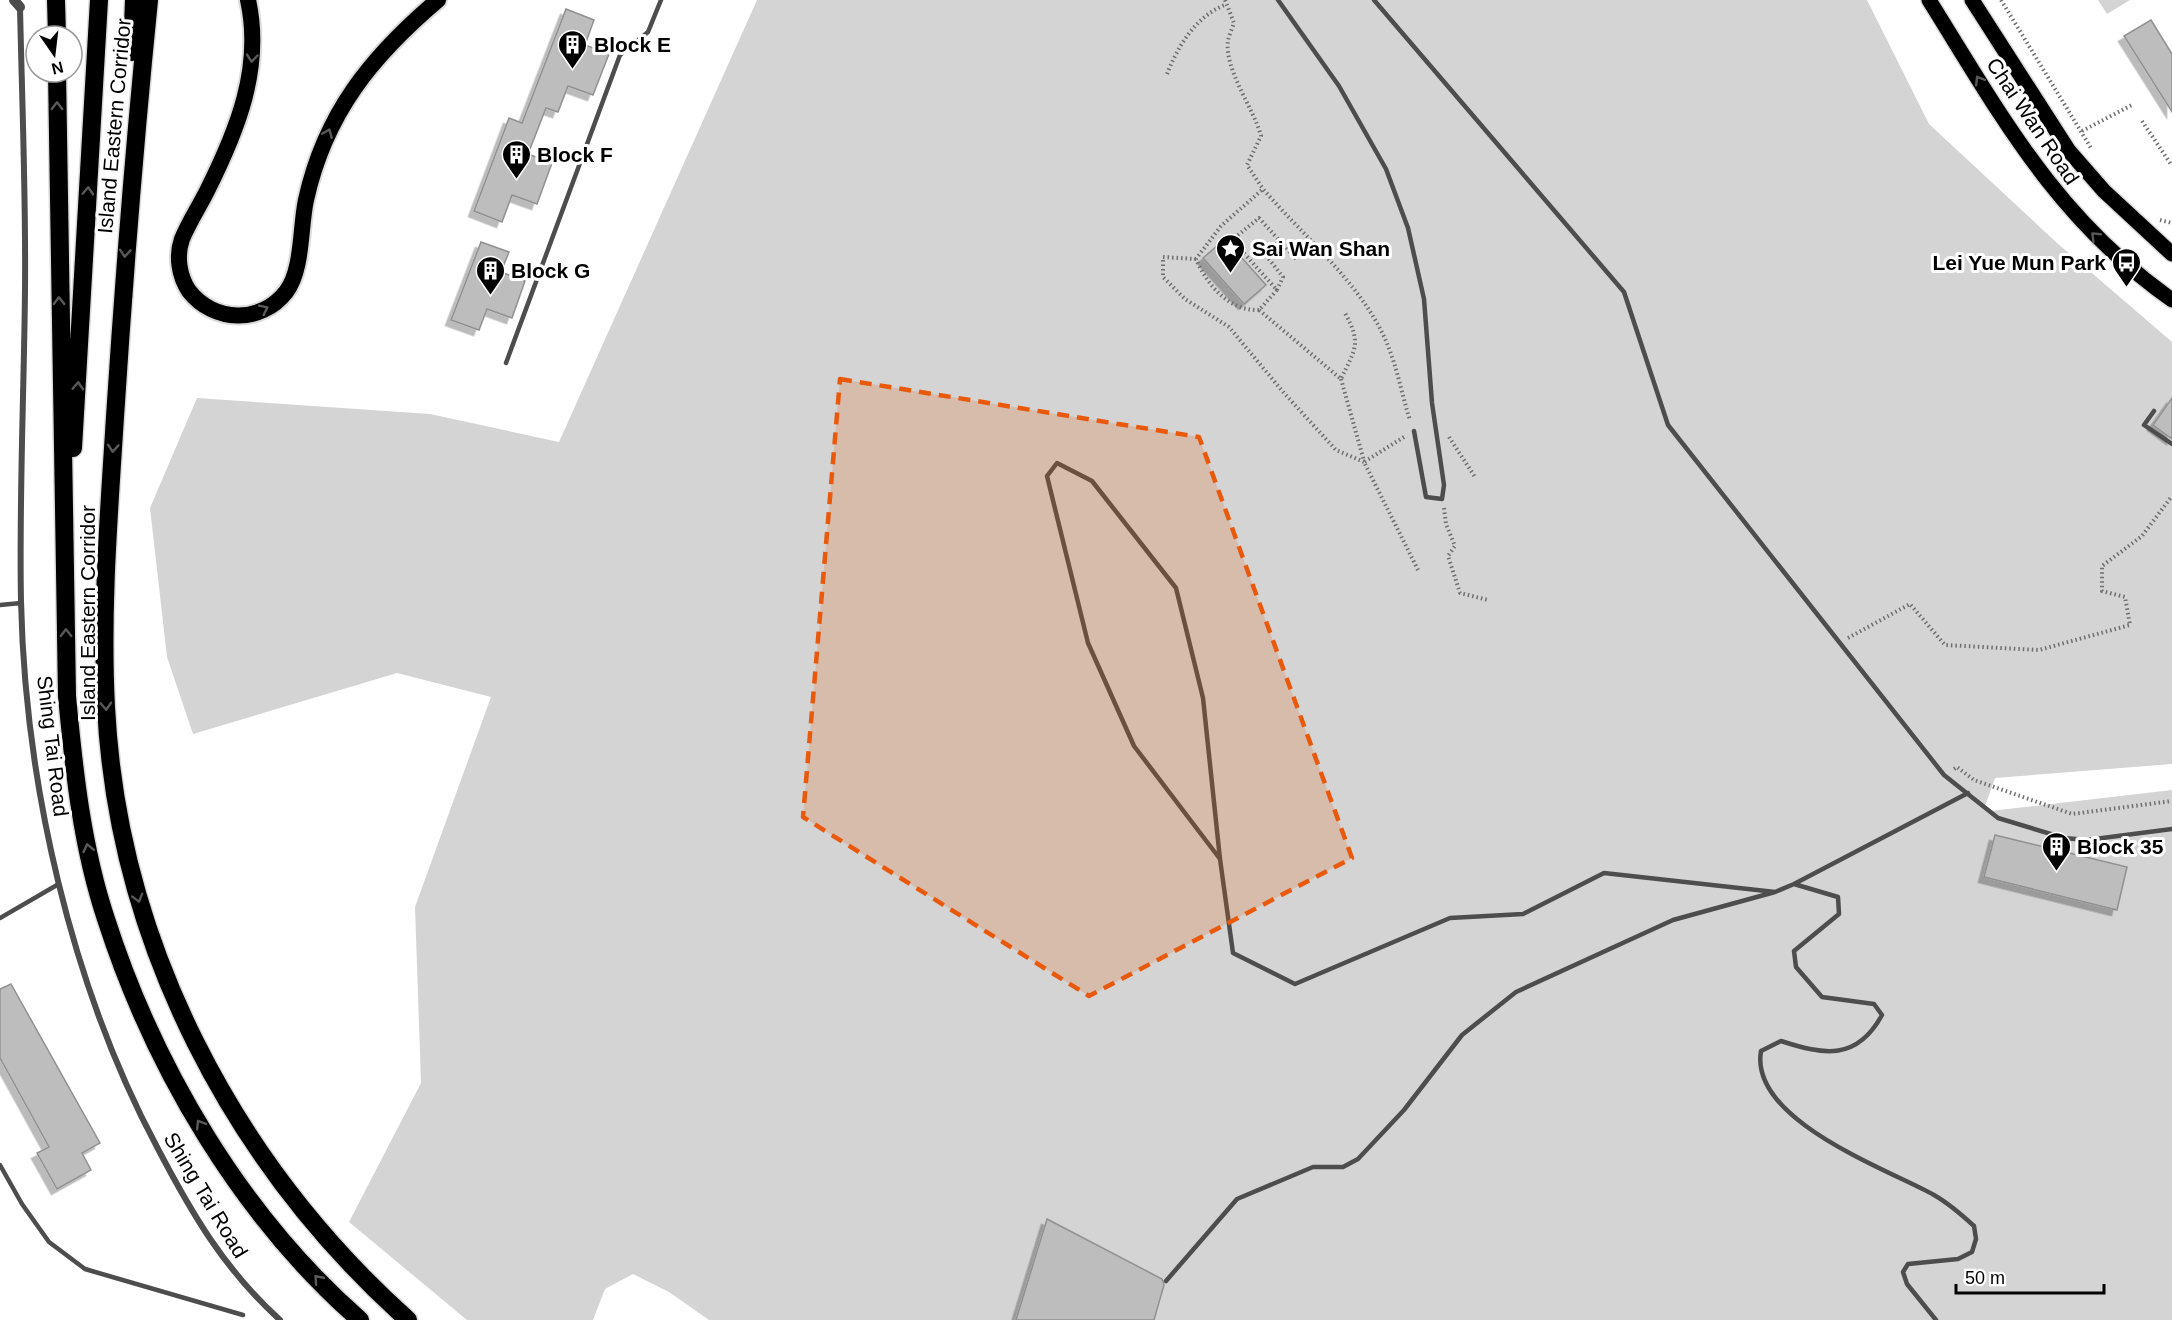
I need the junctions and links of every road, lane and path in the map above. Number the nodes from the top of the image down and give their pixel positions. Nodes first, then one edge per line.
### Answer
1 (56, 0) edge
2 (99, 0) edge
3 (134, 0) edge
4 (149, 0) edge
5 (248, 0) edge
6 (438, 0) edge
7 (661, 0) edge
8 (1278, 0) edge
9 (1374, 0) edge
10 (1929, 0) edge
11 (1972, 0) edge
12 (2001, 0) edge
13 (18, 2) edge
14 (1225, 2) edge
15 (57, 24) edge
16 (1167, 74) dead end
17 (57, 84) edge
18 (2132, 105) dead end
19 (2142, 121) dead end
20 (2082, 131) junction
21 (2093, 152) dead end
22 (2172, 166) edge
23 (1263, 189) junction
24 (129, 195) junction
25 (1280, 241) junction
26 (2172, 254) edge
27 (1196, 259) junction
28 (1296, 260) dead end
29 (1276, 290) junction
30 (2172, 300) edge
31 (1259, 310) junction
32 (1345, 313) dead end
33 (506, 363) dead end
34 (1341, 379) junction
35 (2154, 411) dead end
36 (1414, 431) junction
37 (1446, 431) dead end
38 (2172, 444) edge
39 (1364, 462) junction
40 (1475, 477) dead end
41 (2172, 495) edge
42 (1443, 499) junction
43 (65, 549) junction
44 (1418, 570) dead end
45 (1488, 600) dead end
46 (21, 603) junction
47 (0, 605) edge
48 (1840, 643) junction
49 (1944, 775) junction
50 (1968, 793) junction
51 (2172, 801) edge
52 (2172, 829) edge
53 (1220, 859) junction
54 (1794, 884) junction
55 (57, 885) junction
56 (1775, 892) junction
57 (0, 918) edge
58 (0, 1165) edge
59 (1166, 1281) dead end
60 (243, 1315) dead end
61 (280, 1320) edge
62 (360, 1320) edge
63 (408, 1320) edge
64 (1936, 1320) edge

1 - 15 highway
43 -> 2 highway
3 - 24 highway
4 - 24 highway, Island Eastern Corridor
5 -> 6 highway
7 - 33 lane
8 - 42 lane
9 - 48 lane
30 -> 10 main road, Chai Wan Road
11 - 26 main road, Chai Wan Road
12 - 20 path
13 - 46 street, Shing Tai Road
14 - 16 path
14 - 23 path
43 -> 17 highway, Island Eastern Corridor
18 - 20 path
19 - 22 path
20 - 21 path
23 - 27 path
23 - 36 path
24 -> 63 highway, Island Eastern Corridor
25 - 28 path
25 - 29 path
25 - 29 path
27 - 31 path
27 - 39 path
29 - 31 path
31 - 34 path
32 - 34 path
34 - 39 path
35 - 38 lane
36 - 39 path
36 - 42 lane
37 - 40 path
39 - 44 path
41 - 48 path
42 - 45 path
62 -> 43 highway, Island Eastern Corridor
46 - 47 lane
46 - 55 street, Shing Tai Road
48 - 49 lane
49 - 50 lane
49 - 51 path
50 - 52 lane
50 - 54 lane
53 - 53 lane
53 - 56 lane
54 - 56 lane
54 - 64 lane
55 - 57 lane
55 - 61 street, Shing Tai Road
56 - 59 lane
58 - 60 lane

